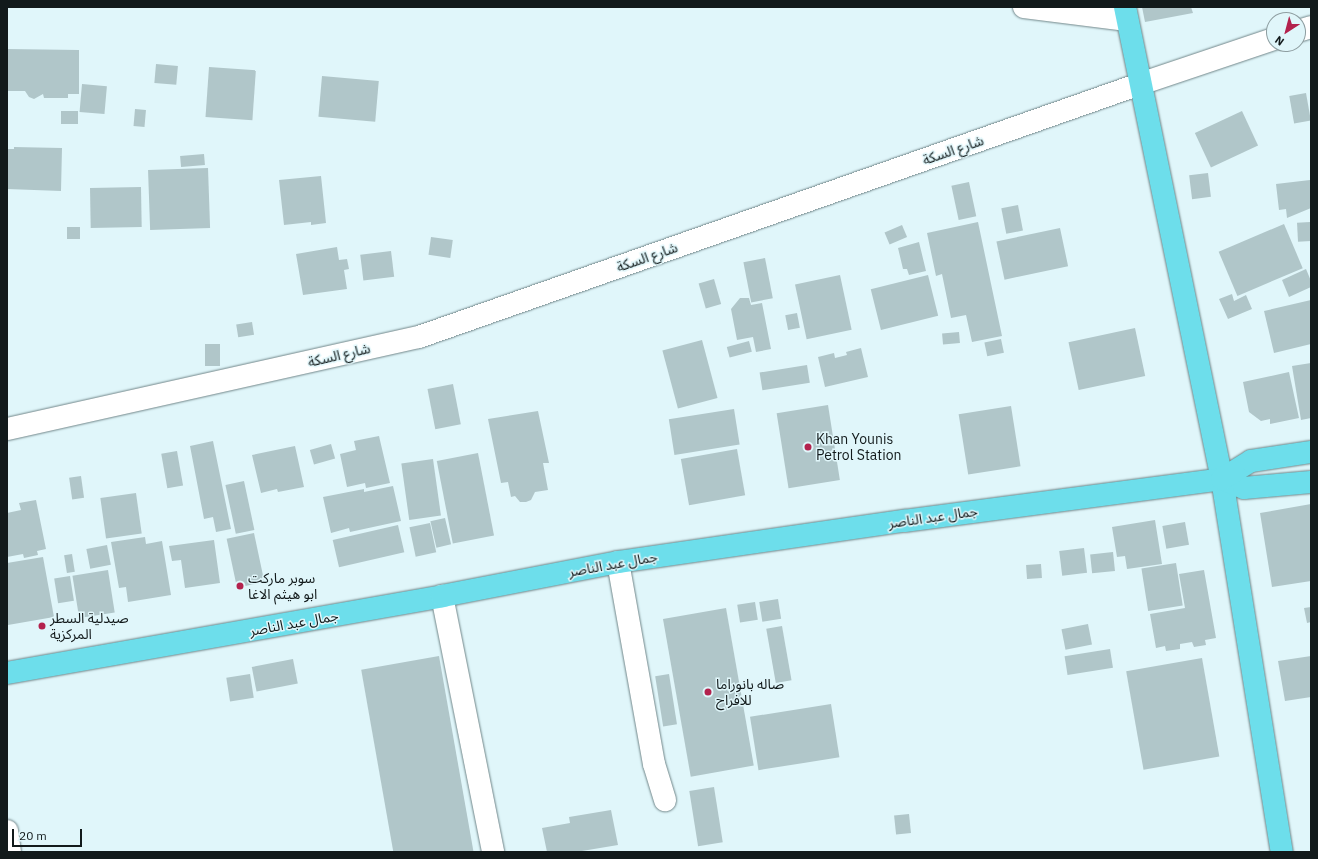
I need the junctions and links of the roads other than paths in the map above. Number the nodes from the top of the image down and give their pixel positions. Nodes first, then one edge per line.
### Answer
1 (1024, 7) edge
2 (1126, 14) edge
3 (1266, 42) edge
4 (1140, 84) junction
5 (7, 429) edge
6 (1311, 452) edge
7 (1222, 478) junction
8 (1311, 482) edge
9 (618, 562) junction
10 (442, 596) junction
11 (7, 673) edge
12 (665, 800) dead end
13 (7, 831) edge
14 (10, 852) edge
15 (493, 852) edge
16 (1282, 852) edge

1 - 2 street
2 - 4 main road
3 - 4 street, شارع السكة
4 - 5 street, شارع السكة
4 - 7 main road
6 - 7 main road, جمال عبد الناصر
7 - 8 main road
7 - 9 main road, جمال عبد الناصر
7 - 16 main road
9 - 10 main road, جمال عبد الناصر
9 - 12 street
10 - 11 main road, جمال عبد الناصر
10 - 15 street
13 - 14 street

